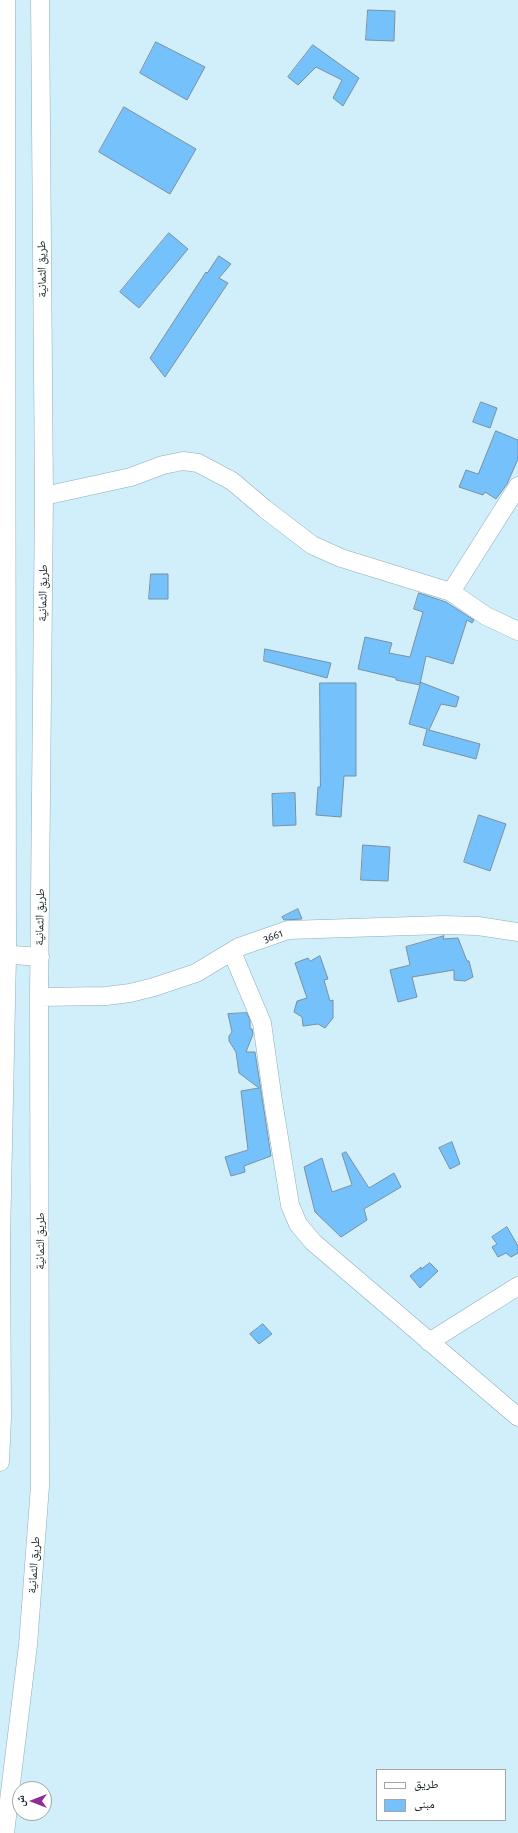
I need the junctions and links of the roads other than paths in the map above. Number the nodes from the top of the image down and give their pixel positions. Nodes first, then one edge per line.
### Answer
1 (6, 0) edge
2 (40, 0) edge
3 (518, 486) edge
4 (44, 496) junction
5 (3, 503) edge
6 (451, 592) junction
7 (518, 631) edge
8 (518, 932) edge
9 (232, 952) junction
10 (4, 955) edge
11 (40, 957) junction
12 (40, 996) junction
13 (518, 1286) edge
14 (429, 1342) junction
15 (518, 1417) edge
16 (0, 1461) edge
17 (5, 1833) edge

1 - 5 street
2 - 4 street, طريق الثمانية
3 - 6 street
4 - 6 street
4 - 11 street, طريق الثمانية
5 - 10 street
6 - 7 street
8 - 9 street, 3661
9 - 12 street, 3661
9 - 14 street
10 - 11 street
10 - 16 street
11 - 12 street, طريق الثمانية
12 - 17 street, طريق الثمانية
13 - 14 street
14 - 15 street

